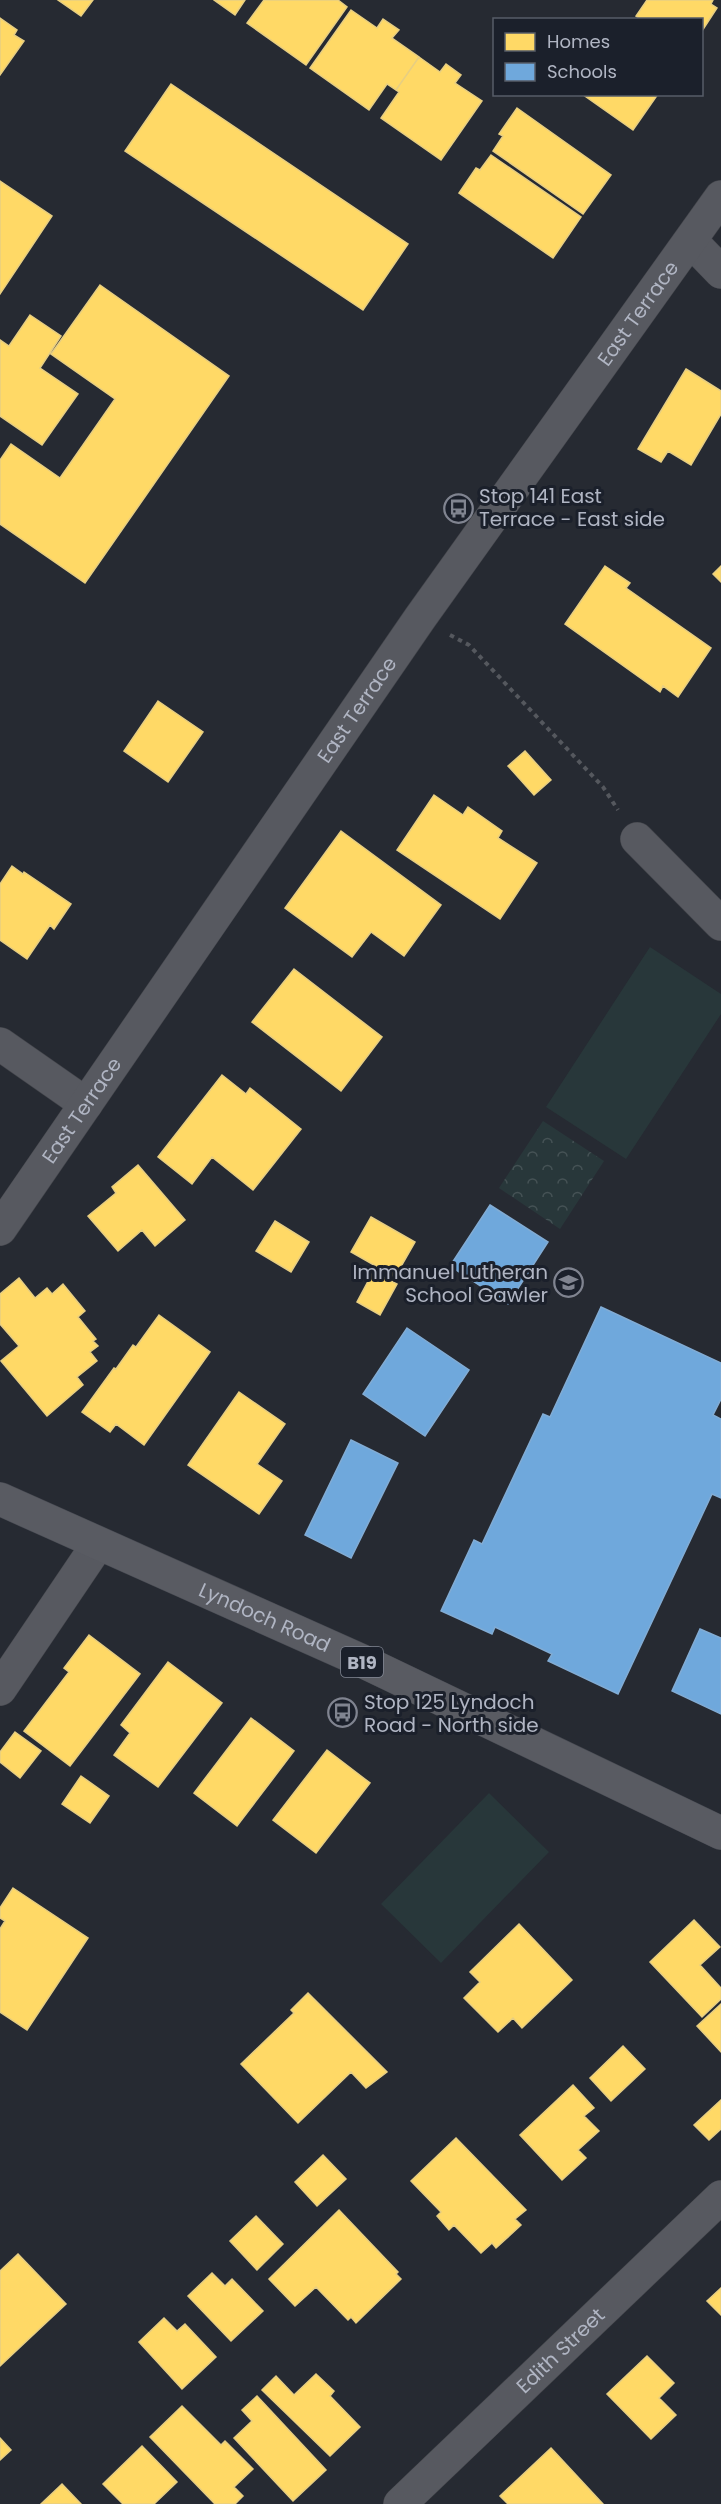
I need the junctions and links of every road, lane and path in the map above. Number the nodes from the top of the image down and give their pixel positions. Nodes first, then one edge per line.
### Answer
1 (721, 197) edge
2 (691, 241) junction
3 (721, 272) edge
4 (420, 618) junction
5 (637, 839) joint
6 (721, 924) edge
7 (0, 1044) edge
8 (86, 1104) junction
9 (0, 1229) edge
10 (0, 1499) edge
11 (98, 1544) junction
12 (0, 1689) edge
13 (721, 1833) edge
14 (721, 2197) edge
15 (400, 2504) edge

1 - 2 street, East Terrace
2 - 3 street
2 - 4 street, East Terrace
4 - 5 path
4 - 8 street, East Terrace
5 - 6 street
7 - 8 street
8 - 9 street, East Terrace
10 - 11 main road, Lyndoch Road / B19
11 - 12 street
11 - 13 main road, Lyndoch Road / B19
14 - 15 street, Edith Street

